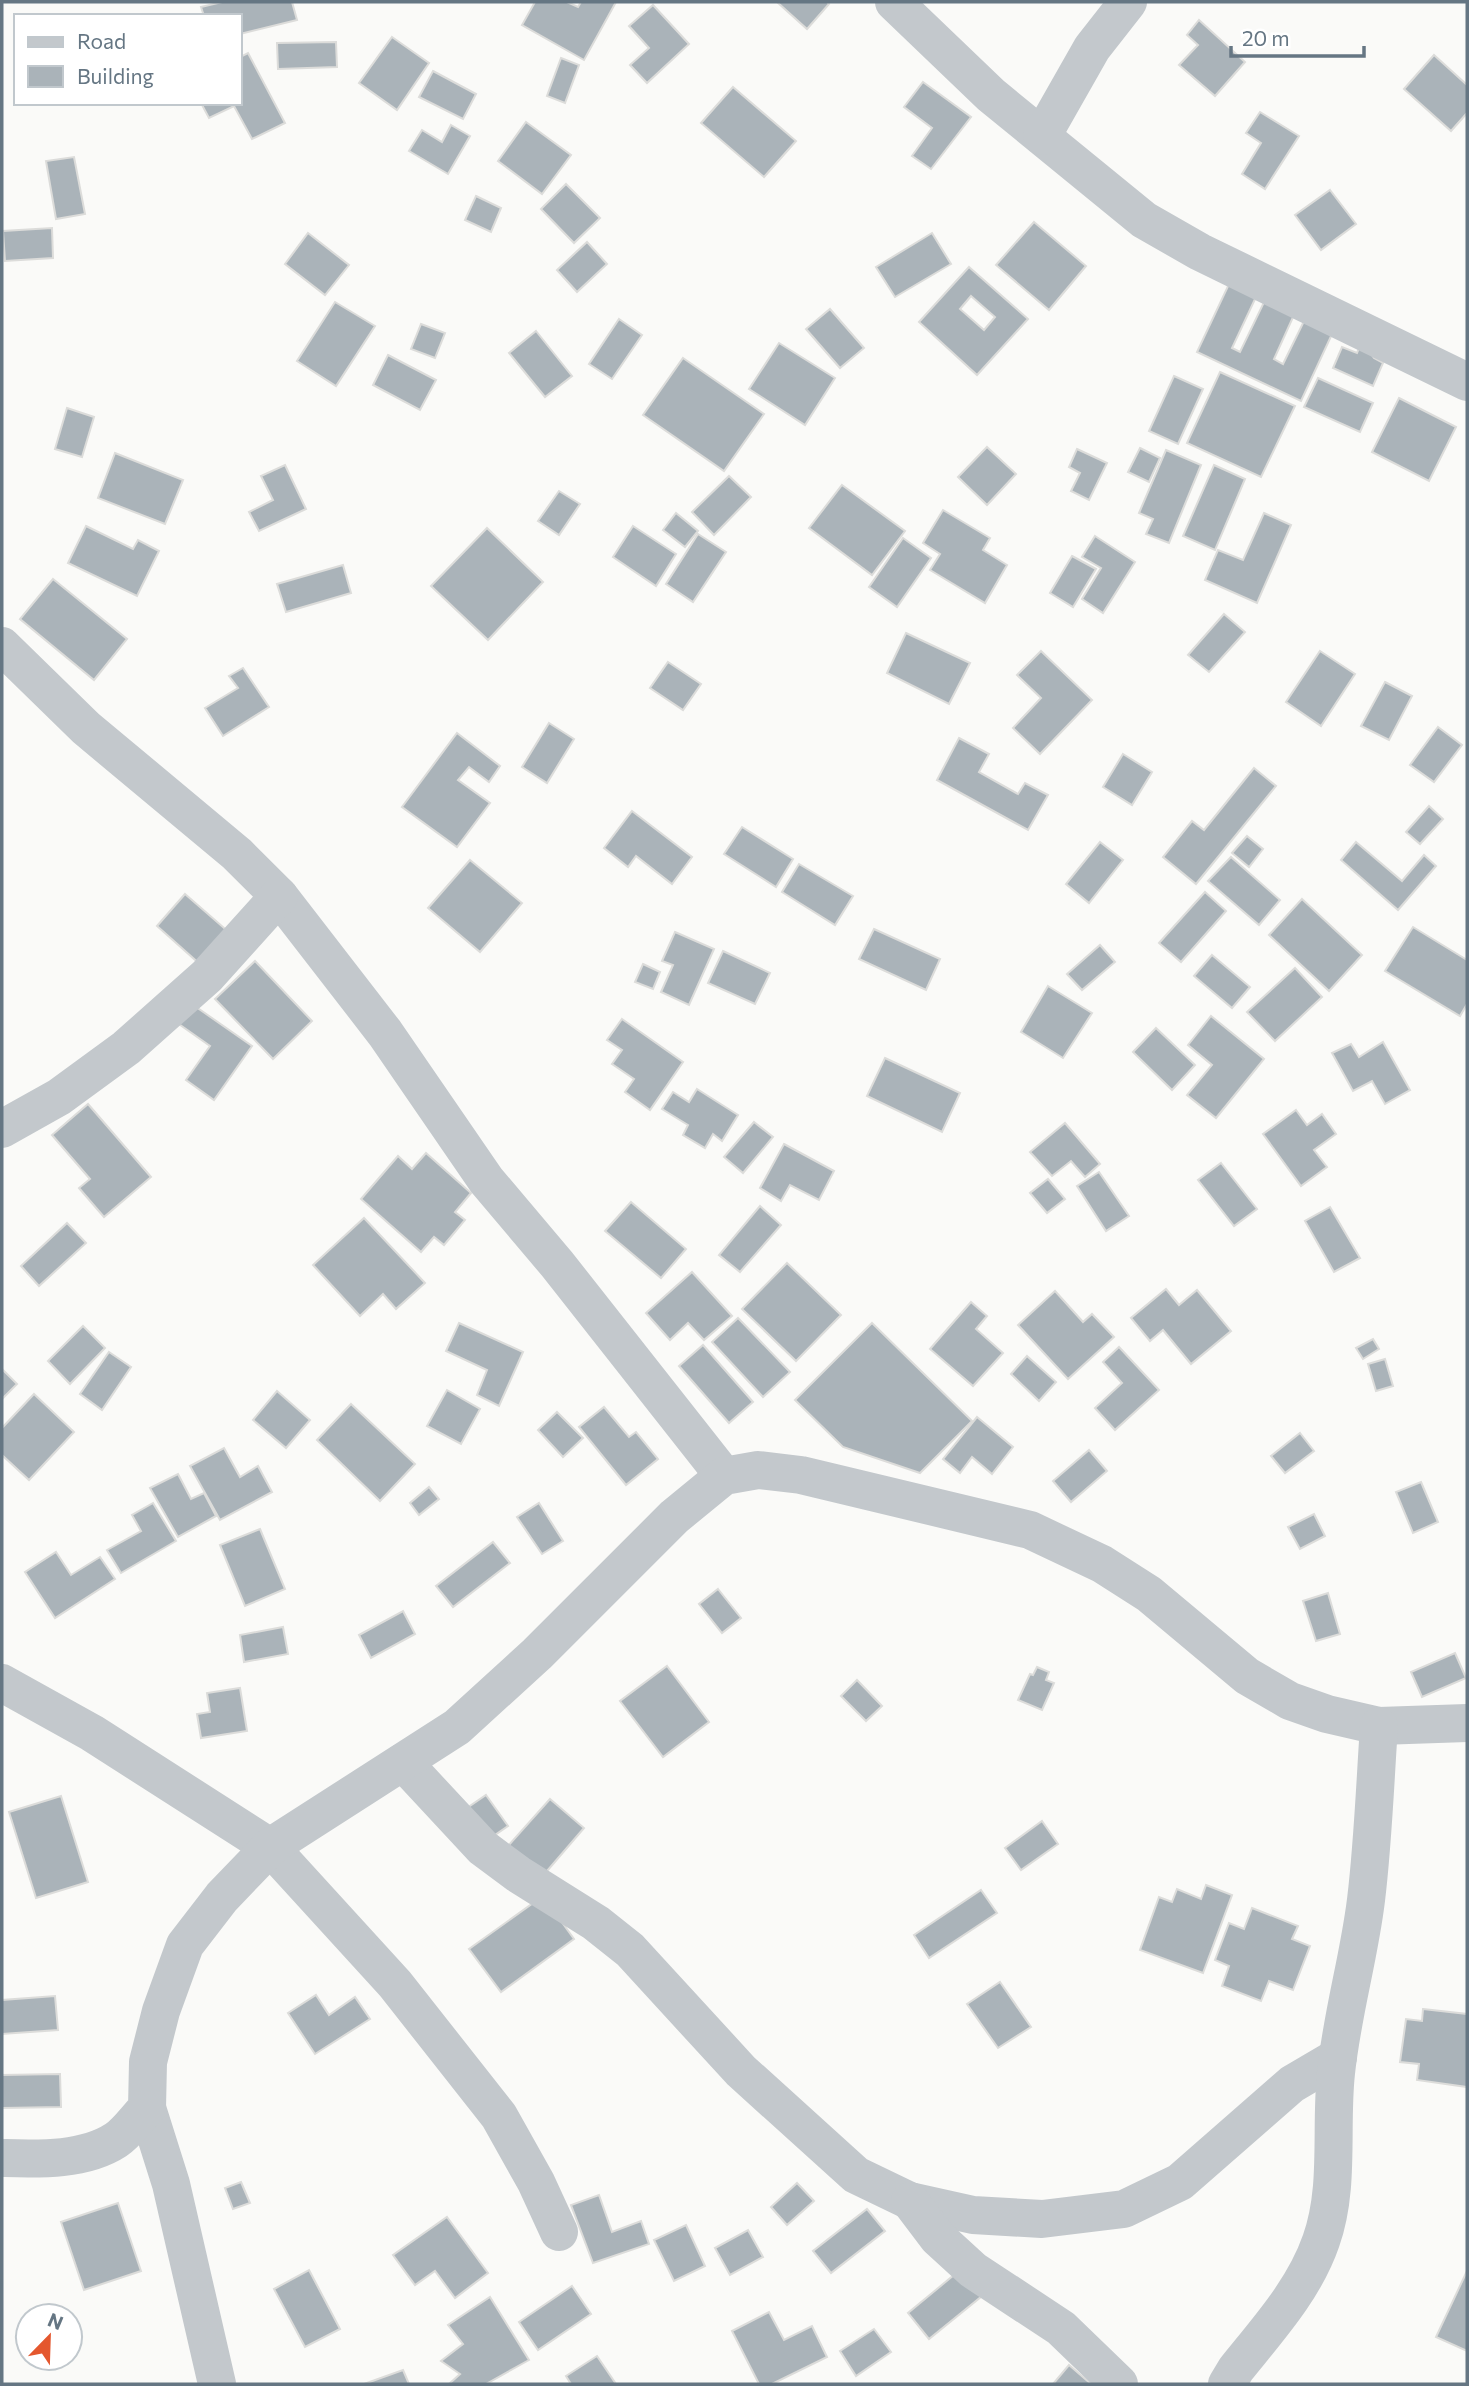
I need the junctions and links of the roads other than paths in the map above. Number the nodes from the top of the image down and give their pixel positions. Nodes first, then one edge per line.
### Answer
1 (894, 2) edge
2 (1128, 2) edge
3 (1042, 136) junction
4 (1467, 382) edge
5 (2, 646) edge
6 (279, 896) junction
7 (2, 1129) edge
8 (724, 1476) junction
9 (2, 1683) edge
10 (1467, 1723) edge
11 (1379, 1726) junction
12 (403, 1762) junction
13 (270, 1847) junction
14 (1338, 2057) junction
15 (147, 2108) junction
16 (2, 2158) edge
17 (910, 2201) junction
18 (559, 2232) dead end
19 (216, 2384) edge
20 (1119, 2384) edge
21 (1227, 2384) edge

1 - 3 street
2 - 3 street
3 - 4 street
5 - 6 street
6 - 7 street
6 - 8 street
8 - 11 street
8 - 12 street
9 - 13 street
10 - 11 street
11 - 14 street
12 - 13 street
12 - 17 street
13 - 15 street
13 - 18 street
14 - 17 street
14 - 21 street
15 - 16 street
15 - 19 street
17 - 20 street

